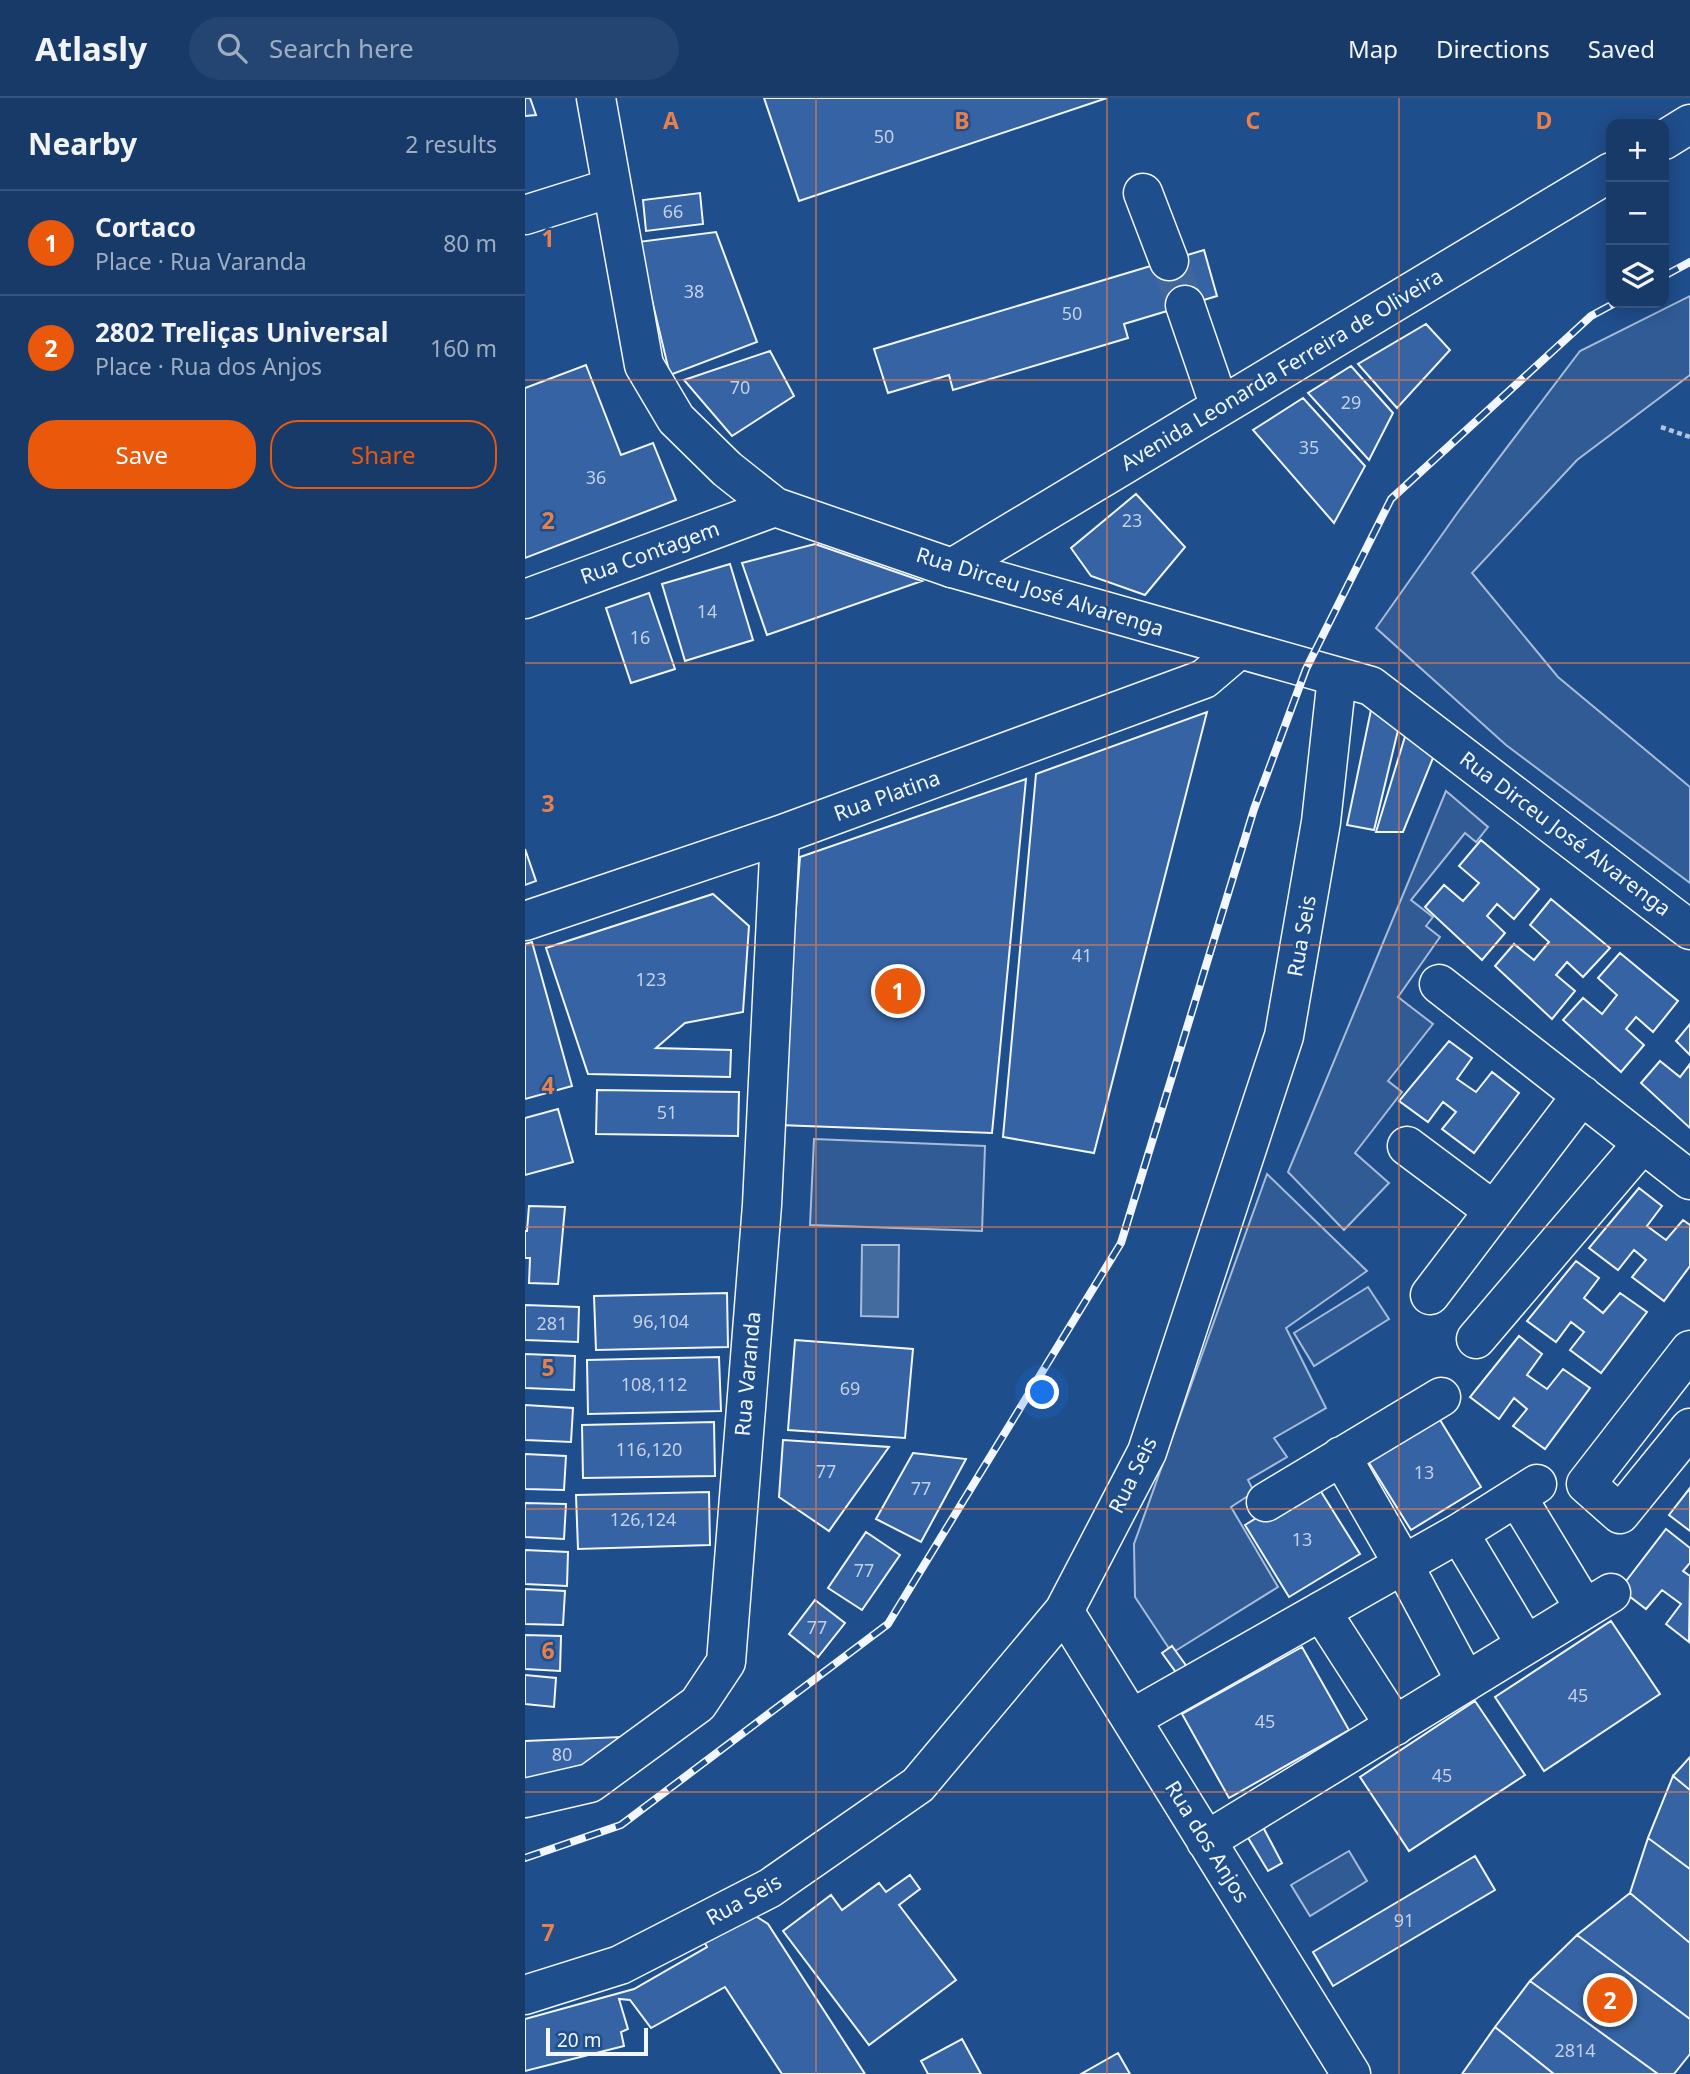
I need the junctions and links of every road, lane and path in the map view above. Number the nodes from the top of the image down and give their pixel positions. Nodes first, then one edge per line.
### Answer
1 (596, 98) edge
2 (1690, 124) edge
3 (1669, 137) edge
4 (1606, 175) edge
5 (611, 188) junction
6 (1143, 193) dead end
7 (525, 215) edge
8 (1169, 261) tunnel mouth
9 (1185, 305) tunnel mouth
10 (1220, 407) junction
11 (1661, 427) dead end
12 (1690, 438) edge
13 (775, 507) junction
14 (952, 568) junction
15 (525, 599) edge
16 (1238, 650) junction
17 (1337, 677) junction
18 (781, 835) junction
19 (525, 921) edge
20 (1690, 930) edge
21 (1439, 984) dead end
22 (1582, 1096) junction
23 (1643, 1143) junction
24 (1406, 1146) dead end
25 (1690, 1180) edge
26 (1494, 1211) junction
27 (1430, 1295) dead end
28 (1476, 1339) dead end
29 (1690, 1350) edge
30 (1441, 1397) dead end
31 (1690, 1428) edge
32 (1341, 1456) junction
33 (1266, 1502) dead end
34 (1459, 1533) junction
35 (1403, 1564) junction
36 (1063, 1611) junction
37 (1321, 1611) junction
38 (1526, 1645) junction
39 (1466, 1682) junction
40 (1131, 1719) junction
41 (1395, 1726) junction
42 (525, 1798) edge
43 (1206, 1841) junction
44 (525, 1996) edge
45 (1351, 2074) edge

1 - 5 street, Rua Dirceu José Alvarenga
2 - 3 street
4 - 10 street, Avenida Leonarda Ferreira de Oliveira
5 - 7 street
5 - 13 street, Rua Dirceu José Alvarenga
6 - 8 street
9 - 10 street
10 - 14 street, Avenida Leonarda Ferreira de Oliveira
11 - 12 path
13 - 14 street, Rua Dirceu José Alvarenga
13 - 15 street, Rua Contagem
14 - 16 street, Rua Dirceu José Alvarenga
16 - 17 street, Rua Dirceu José Alvarenga
16 - 18 street, Rua Platina
17 - 20 street, Rua Dirceu José Alvarenga
17 - 36 street, Rua Seis
18 - 19 street, Rua Platina
18 - 42 street, Rua Varanda
21 - 22 street
22 - 23 street
22 - 26 street
23 - 25 street
23 - 28 street
24 - 26 street
26 - 27 street
29 - 31 street
30 - 32 street
32 - 33 street
32 - 35 street
34 - 35 street
34 - 38 street
34 - 38 street
35 - 37 street
35 - 39 street
36 - 40 street, Rua dos Anjos
36 - 44 street, Rua Seis
37 - 40 street
37 - 41 street
38 - 39 street
39 - 41 street
40 - 43 street, Rua dos Anjos
41 - 43 street
43 - 45 street, Rua dos Anjos

